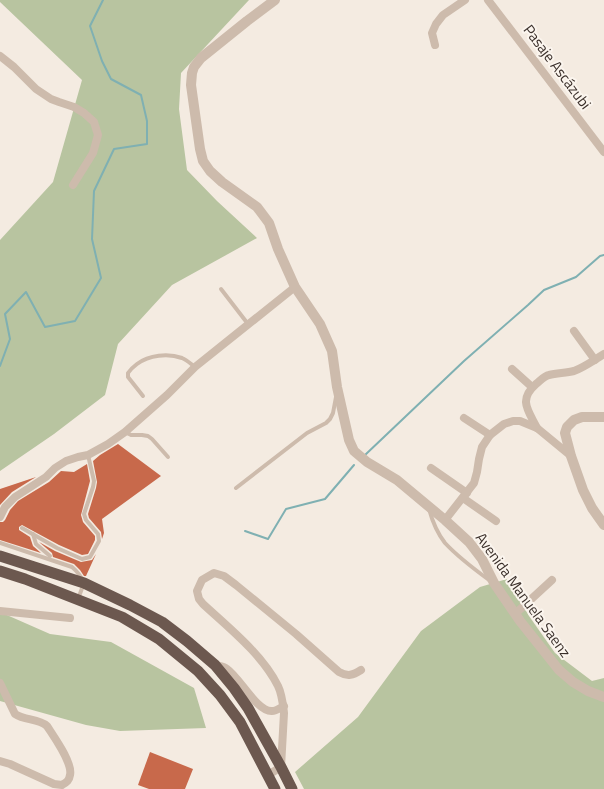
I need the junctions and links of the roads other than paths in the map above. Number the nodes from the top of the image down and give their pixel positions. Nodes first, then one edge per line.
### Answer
1 (275, 0) edge
2 (465, 0) edge
3 (488, 0) edge
4 (435, 45) dead end
5 (0, 56) edge
6 (604, 152) edge
7 (73, 185) dead end
8 (295, 287) junction
9 (221, 289) dead end
10 (249, 324) junction
11 (574, 331) dead end
12 (604, 354) edge
13 (595, 360) junction
14 (196, 367) junction
15 (512, 369) dead end
16 (337, 387) junction
17 (532, 387) junction
18 (142, 396) dead end
19 (604, 417) edge
20 (464, 418) dead end
21 (537, 428) junction
22 (125, 432) junction
23 (490, 435) junction
24 (88, 455) junction
25 (571, 456) junction
26 (168, 457) dead end
27 (431, 468) dead end
28 (236, 488) dead end
29 (465, 495) junction
30 (428, 506) junction
31 (0, 517) edge
32 (445, 520) junction
33 (496, 521) dead end
34 (604, 525) edge
35 (22, 528) dead end
36 (33, 534) junction
37 (0, 542) edge
38 (57, 548) junction
39 (0, 556) edge
40 (49, 558) junction
41 (0, 570) edge
42 (552, 580) dead end
43 (84, 583) junction
44 (494, 583) junction
45 (78, 599) junction
46 (0, 611) edge
47 (515, 614) junction
48 (70, 618) dead end
49 (215, 665) junction
50 (362, 670) dead end
51 (0, 683) edge
52 (604, 697) edge
53 (284, 706) junction
54 (0, 761) edge
55 (281, 767) junction
56 (268, 775) junction
57 (275, 789) edge
58 (292, 789) edge

1 - 8 street, Avenida Manuela Saenz
2 - 4 street
3 - 6 street, Pasaje Ascázubi
5 - 7 street
8 - 10 street
8 - 16 street, Avenida Manuela Saenz
9 - 10 lane
10 - 14 street
11 - 13 street
12 - 13 street
13 - 17 street
14 - 18 lane
14 - 22 street
15 - 17 street
16 - 28 lane
16 - 30 street, Avenida Manuela Saenz
17 - 21 street
19 - 25 street
20 - 23 street
21 - 23 street
21 - 25 street
22 - 24 street
22 - 26 lane
23 - 29 street
24 - 31 street
24 - 38 lane
25 - 34 street
27 - 29 street
29 - 32 street
29 - 33 street
30 - 32 street, Avenida Manuela Saenz
30 - 44 lane
32 - 44 street, Avenida Manuela Saenz
35 - 36 lane
36 - 38 lane
36 - 40 lane
37 - 40 lane
38 - 40 lane
39 - 43 highway
40 - 43 lane
41 - 45 highway
42 - 47 street
43 - 45 lane
43 - 49 highway
44 - 47 street, Avenida Manuela Saenz
45 - 56 highway
46 - 48 street
47 - 52 street, Avenida Manuela Saenz
49 - 53 street
49 - 55 highway
50 - 53 street
51 - 54 street
53 - 55 street
55 - 56 street
55 - 58 highway
56 - 57 highway

